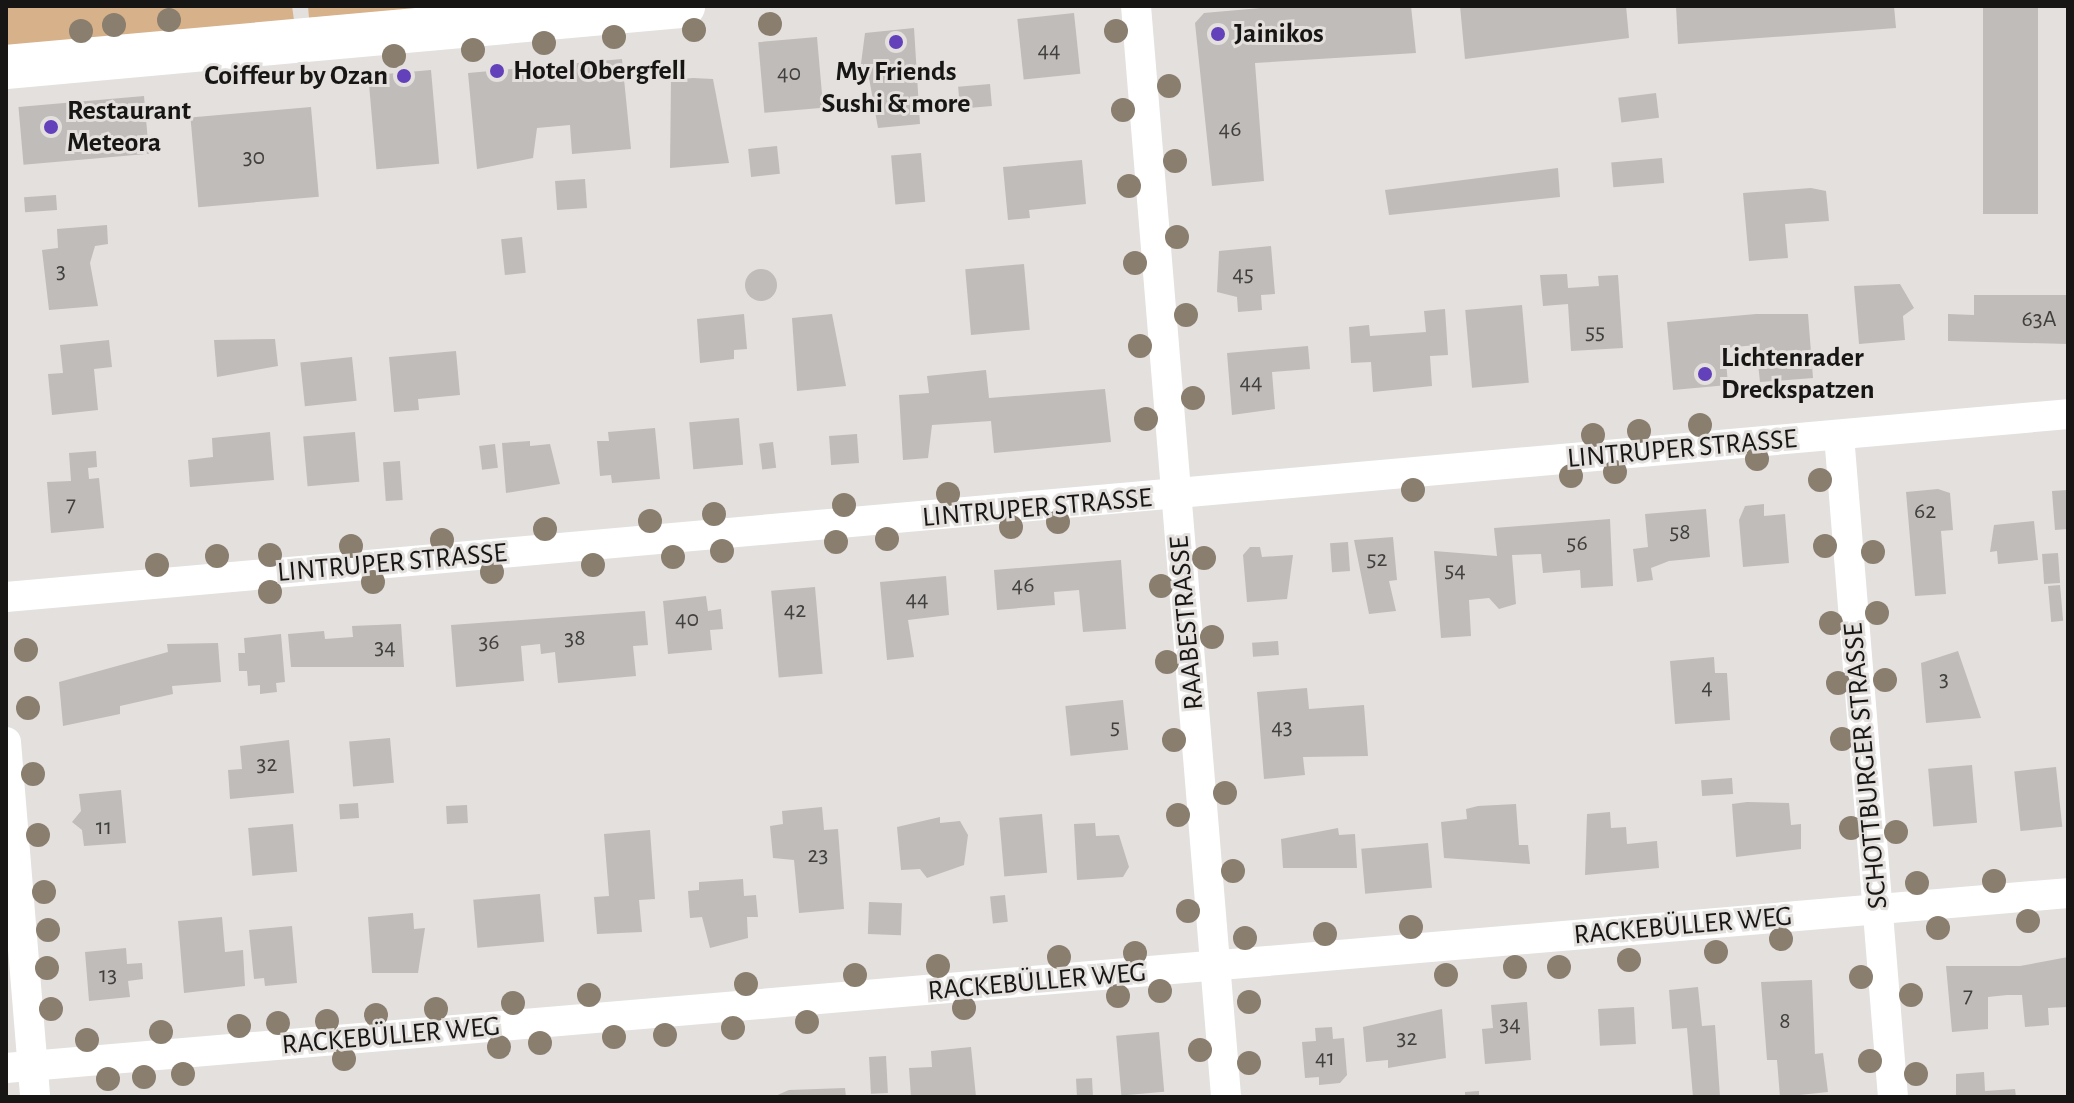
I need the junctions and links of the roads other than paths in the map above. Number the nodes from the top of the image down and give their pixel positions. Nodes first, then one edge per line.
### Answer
1 (683, 6) edge
2 (1136, 6) edge
3 (6, 67) edge
4 (2068, 414) edge
5 (1839, 435) junction
6 (1177, 495) junction
7 (6, 597) edge
8 (6, 742) edge
9 (2068, 893) edge
10 (1878, 909) junction
11 (1215, 968) junction
12 (19, 1066) edge
13 (35, 1097) edge
14 (1226, 1097) edge
15 (1893, 1097) edge

1 - 3 main road
2 - 6 street, RAABESTRASSE
4 - 5 street, LINTRUPER STRASSE
5 - 6 street, LINTRUPER STRASSE
5 - 10 street, SCHOTTBURGER STRASSE
6 - 7 street, LINTRUPER STRASSE
6 - 11 street, RAABESTRASSE
8 - 12 street
9 - 10 street, RACKEBÜLLER WEG
10 - 11 street, RACKEBÜLLER WEG
10 - 15 street, SCHOTTBURGER STRASSE
11 - 12 street, RACKEBÜLLER WEG
11 - 14 street, RAABESTRASSE
12 - 13 street

